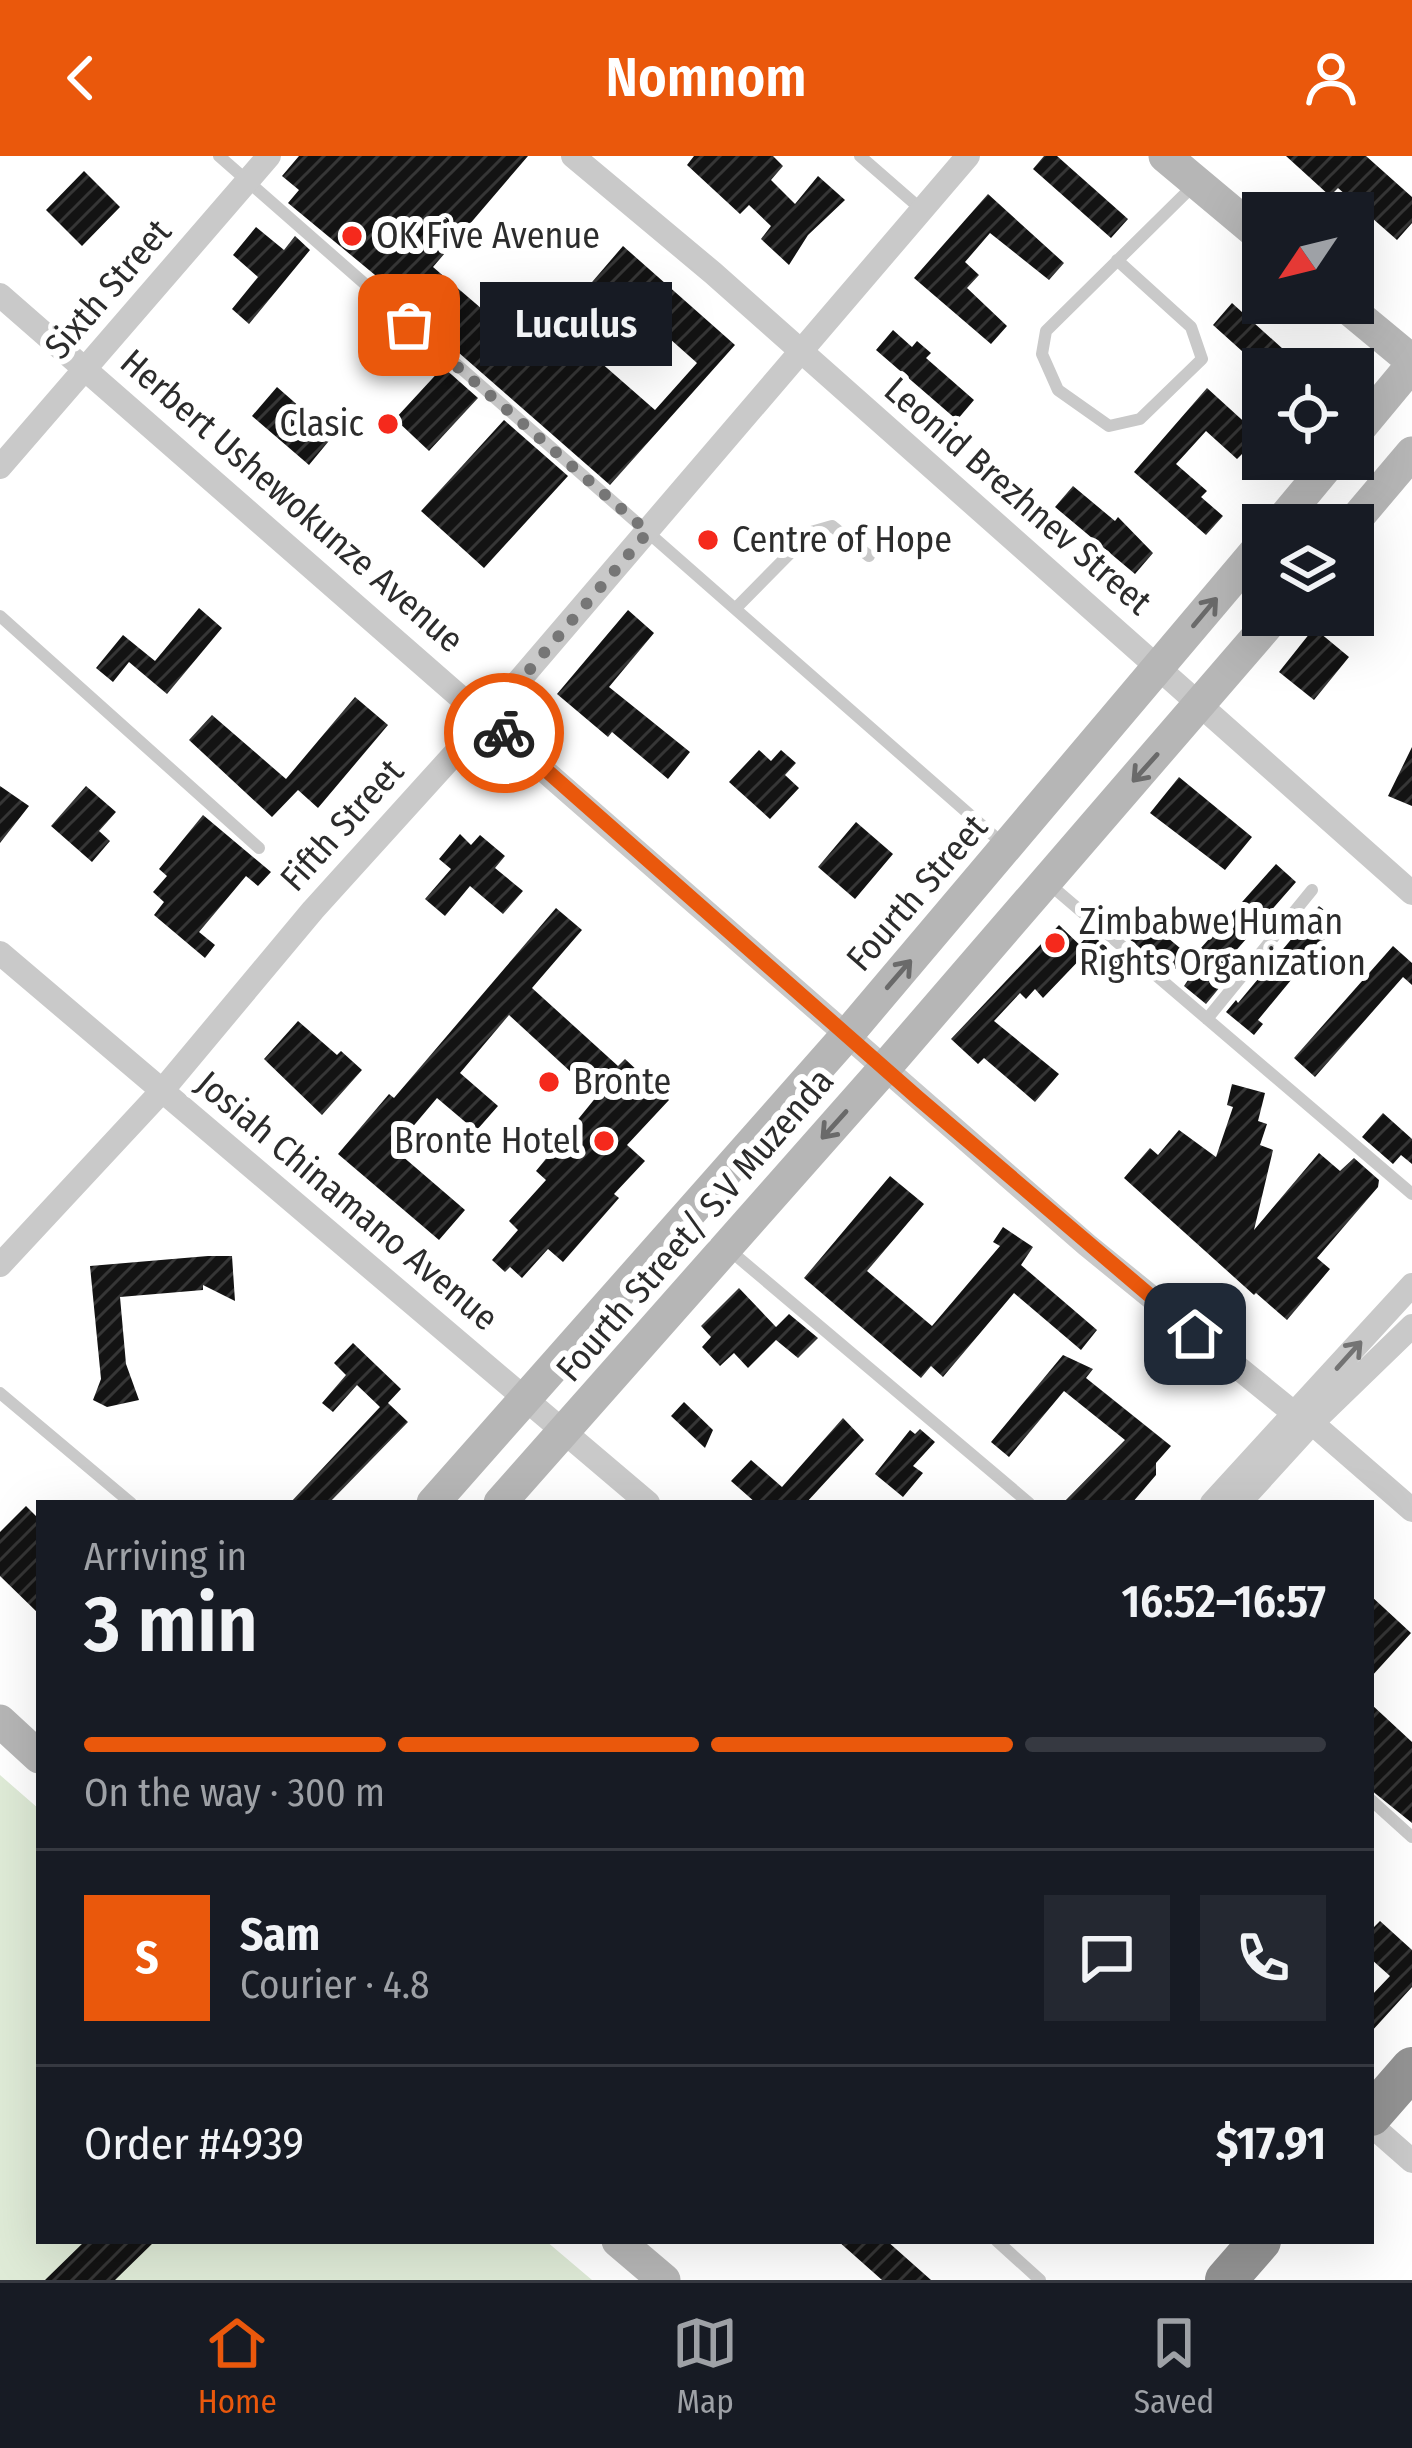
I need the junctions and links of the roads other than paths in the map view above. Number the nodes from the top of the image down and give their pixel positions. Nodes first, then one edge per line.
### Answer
1 (219, 156) edge
2 (269, 156) edge
3 (573, 156) edge
4 (860, 156) edge
5 (968, 156) edge
6 (1165, 156) edge
7 (248, 181) junction
8 (1196, 182) junction
9 (922, 210) junction
10 (1242, 220) edge
11 (1117, 260) junction
12 (0, 295) edge
13 (1366, 324) edge
14 (801, 353) junction
15 (1412, 363) edge
16 (86, 370) junction
17 (1374, 410) edge
18 (1412, 452) edge
19 (0, 467) edge
20 (1316, 480) edge
21 (1296, 504) edge
22 (1369, 504) edge
23 (648, 532) junction
24 (869, 556) dead end
25 (1242, 568) edge
26 (737, 607) junction
27 (0, 616) edge
28 (1258, 636) edge
29 (1158, 668) junction
30 (1201, 705) junction
31 (488, 718) junction
32 (259, 848) dead end
33 (1007, 848) junction
34 (1045, 881) junction
35 (1312, 890) dead end
36 (1412, 892) edge
37 (0, 953) edge
38 (1207, 1019) junction
39 (847, 1035) junction
40 (884, 1069) junction
41 (161, 1092) junction
42 (1412, 1194) edge
43 (726, 1248) junction
44 (0, 1265) edge
45 (1412, 1286) edge
46 (1412, 1326) edge
47 (0, 1393) edge
48 (525, 1396) junction
49 (1304, 1419) junction
50 (564, 1432) junction
51 (127, 1500) edge
52 (436, 1500) edge
53 (503, 1500) edge
54 (644, 1500) edge
55 (1025, 1500) edge
56 (1215, 1500) edge
57 (1241, 1500) edge
58 (1412, 1510) edge
59 (0, 1705) edge
60 (0, 1721) edge
61 (36, 1733) edge
62 (36, 1754) edge
63 (1374, 1803) edge
64 (1412, 1838) edge
65 (1412, 2068) edge
66 (1374, 2112) edge
67 (1374, 2128) edge
68 (1412, 2161) edge
69 (621, 2244) edge
70 (1000, 2244) edge
71 (1257, 2244) edge
72 (664, 2280) edge
73 (1040, 2280) edge
74 (1226, 2280) edge

1 - 7 lane
2 - 7 street, Sixth Street
3 - 14 street, Leonid Brezhnev Street
4 - 9 lane
5 - 9 street, Fifth Street
6 - 8 main road
7 - 16 street, Sixth Street
7 - 23 lane
8 - 10 main road
8 - 11 lane
9 - 14 street, Fifth Street
11 - 11 lane
12 - 16 street, Herbert Ushewokunze Avenue
13 - 15 main road
14 - 23 street, Fifth Street
14 - 29 street, Leonid Brezhnev Street
15 - 17 main road
16 - 19 street, Sixth Street
16 - 31 street, Herbert Ushewokunze Avenue
18 - 22 main road
20 - 21 main road
23 - 26 lane
23 - 31 street, Fifth Street
24 - 26 lane
29 -> 25 main road, Fourth Street
26 - 33 lane
27 - 32 lane
28 - 30 main road, Fourth Street/ S.V Muzenda
29 - 30 street, Leonid Brezhnev Street
29 - 33 main road, Fourth Street
30 -> 34 main road, Fourth Street/ S.V Muzenda
30 - 36 street, Leonid Brezhnev Street
31 - 39 street, Herbert Ushewokunze Avenue
31 - 41 street, Fifth Street
39 -> 33 main road, Fourth Street
34 - 38 lane
34 - 40 main road, Fourth Street/ S.V Muzenda
35 - 38 lane
37 - 41 street, Josiah Chinamano Avenue
38 - 42 lane
39 - 40 street, Herbert Ushewokunze Avenue
39 - 48 main road, Fourth Street
40 -> 43 main road, Fourth Street/ S.V Muzenda
40 - 49 street, Herbert Ushewokunze Avenue
41 - 44 street, Fifth Street
41 - 48 street, Josiah Chinamano Avenue
43 - 50 main road, Fourth Street/ S.V Muzenda
43 - 55 lane
49 -> 45 street
46 - 49 street
47 - 51 lane
48 - 50 street, Josiah Chinamano Avenue
48 - 52 main road, Fourth Street
49 - 56 street
49 - 57 street
49 - 58 street, Herbert Ushewokunze Avenue
50 - 53 main road, Fourth Street/ S.V Muzenda
50 - 54 street, Josiah Chinamano Avenue
59 - 61 main road
60 - 62 main road
63 - 64 lane
65 - 66 highway
67 - 68 street
69 - 72 main road
70 - 73 lane
71 - 74 highway

